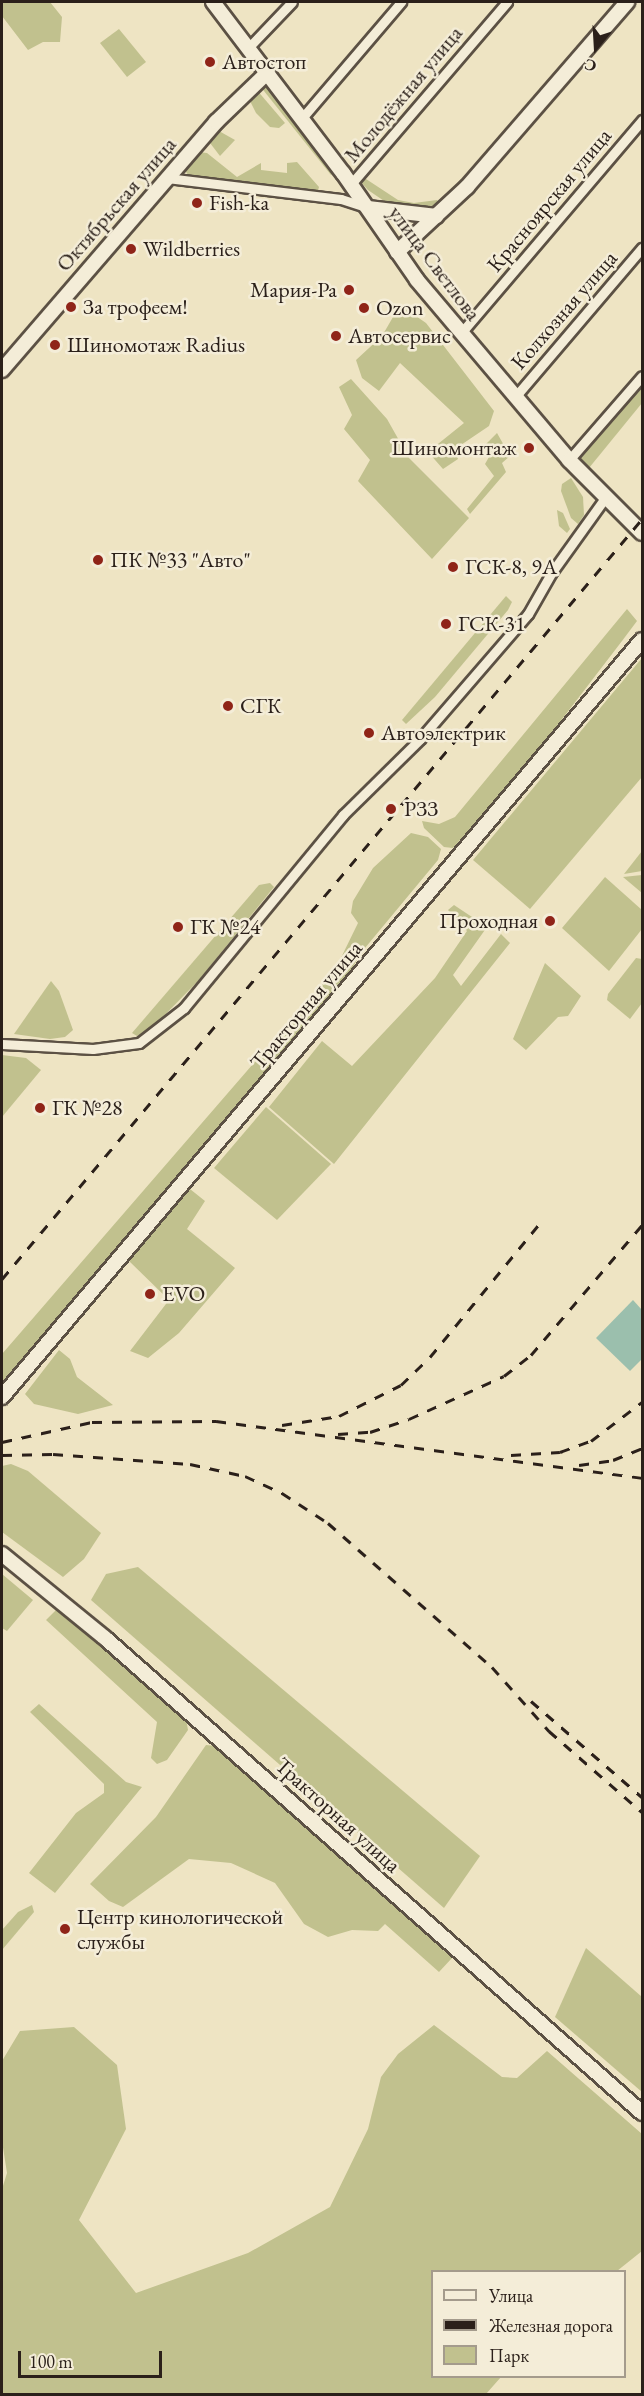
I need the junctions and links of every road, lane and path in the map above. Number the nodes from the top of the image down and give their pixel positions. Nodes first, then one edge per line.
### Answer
1 (213, 2) edge
2 (292, 2) edge
3 (401, 2) edge
4 (507, 2) edge
5 (627, 2) edge
6 (249, 47) junction
7 (268, 72) junction
8 (302, 118) junction
9 (642, 120) edge
10 (167, 178) junction
11 (351, 184) junction
12 (368, 208) junction
13 (437, 216) junction
14 (642, 248) edge
15 (397, 252) junction
16 (461, 333) junction
17 (2, 370) edge
18 (642, 376) edge
19 (515, 397) junction
20 (569, 460) junction
21 (605, 498) junction
22 (642, 533) edge
23 (642, 639) edge
24 (2, 1044) edge
25 (2, 1397) edge
26 (2, 1554) edge
27 (642, 2113) edge

1 - 6 main road, улица Светлова
2 - 6 street
3 - 8 street
4 - 11 street, Молодёжная улица
5 - 13 main road
6 - 7 main road, улица Светлова
7 - 8 main road, улица Светлова
7 - 10 main road, Октябрьская улица
8 - 11 main road, улица Светлова
9 - 16 street, Красноярская улица
10 - 12 street
10 - 17 main road, Октябрьская улица
11 - 12 main road, улица Светлова
12 - 13 main road
12 - 15 main road, улица Светлова
13 - 15 main road
14 - 19 street, Колхозная улица
15 - 16 main road, улица Светлова
16 - 19 main road, улица Светлова
18 - 20 street
19 - 20 main road, улица Светлова
20 - 21 main road, улица Светлова
21 - 22 main road, улица Светлова
21 - 24 street
23 - 25 main road, Тракторная улица
26 - 27 main road, Тракторная улица

